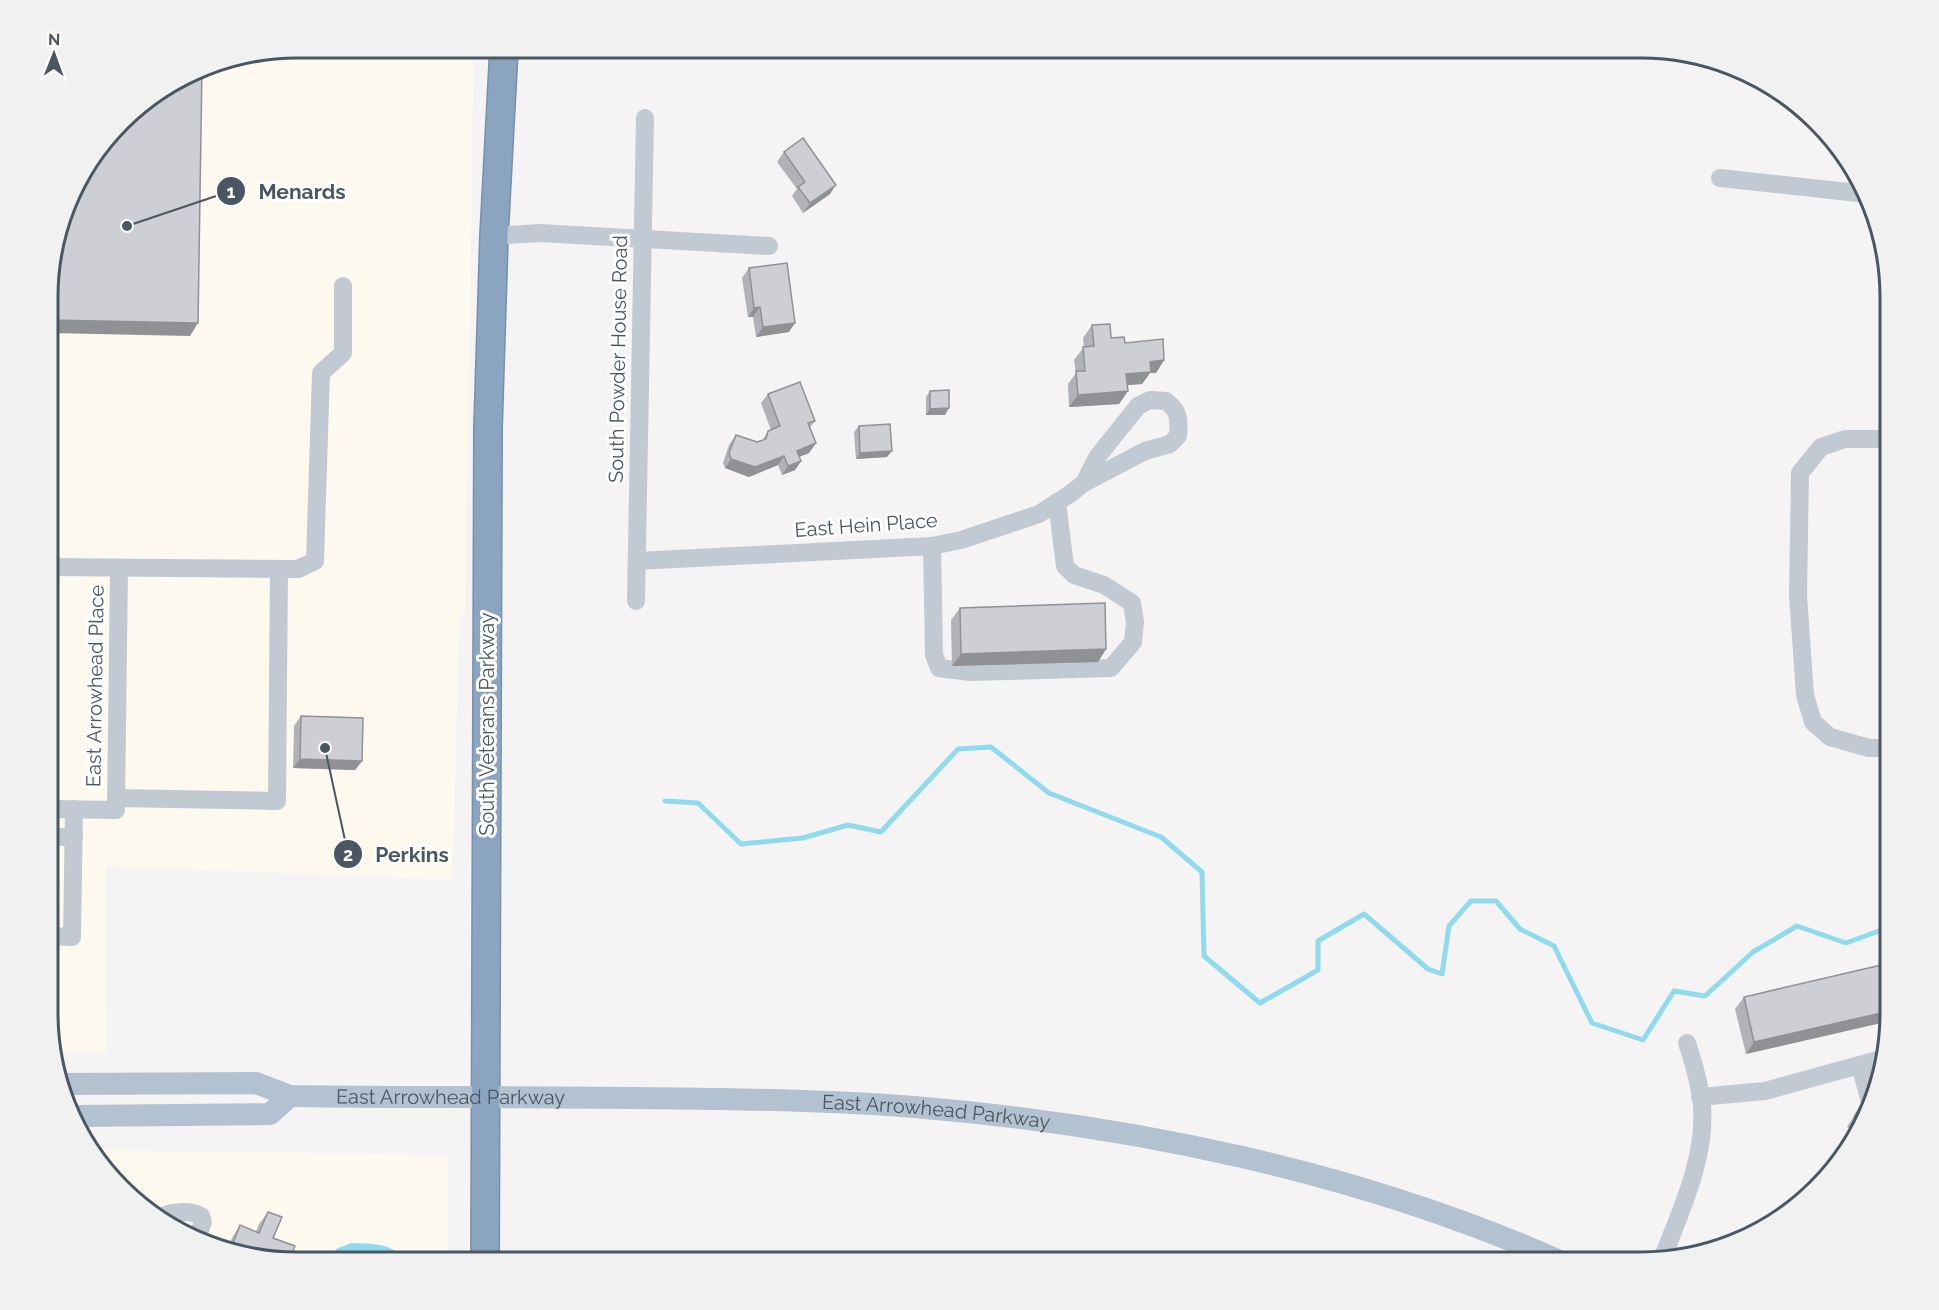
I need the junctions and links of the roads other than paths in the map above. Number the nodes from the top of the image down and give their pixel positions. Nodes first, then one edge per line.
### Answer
1 (503, 58) edge
2 (519, 58) edge
3 (645, 118) dead end
4 (1720, 178) dead end
5 (496, 186) junction
6 (1856, 193) edge
7 (494, 236) junction
8 (643, 239) junction
9 (769, 246) dead end
10 (343, 286) dead end
11 (1880, 439) edge
12 (1084, 483) junction
13 (1057, 502) junction
14 (932, 546) junction
15 (637, 561) junction
16 (59, 567) edge
17 (119, 568) junction
18 (279, 569) junction
19 (636, 601) dead end
20 (1880, 748) edge
21 (116, 798) junction
22 (59, 809) edge
23 (74, 809) junction
24 (59, 837) edge
25 (74, 837) junction
26 (59, 936) edge
27 (1687, 1043) dead end
28 (1876, 1061) edge
29 (1860, 1065) junction
30 (69, 1084) edge
31 (1867, 1092) edge
32 (290, 1096) junction
33 (487, 1097) junction
34 (1700, 1097) junction
35 (82, 1116) edge
36 (169, 1214) edge
37 (200, 1230) edge
38 (1666, 1250) edge
39 (485, 1252) edge
40 (1539, 1252) edge

1 - 5 highway
2 - 5 highway
3 - 8 street, South Powder House Road
4 - 6 street
5 - 7 highway, South Veterans Parkway
7 - 8 street
7 - 33 highway, South Veterans Parkway
8 - 9 street
8 - 15 street, South Powder House Road
10 - 18 street
11 - 20 street
12 - 12 street, East Hein Place
12 - 13 street, East Hein Place
13 - 14 street, East Hein Place
13 - 14 street
14 - 15 street, East Hein Place
15 - 19 street, South Powder House Road
16 - 17 street
17 - 18 street
17 - 21 street, East Arrowhead Place
18 - 21 street
21 - 23 street, East Arrowhead Place
22 - 23 street, East Arrowhead Place
23 - 25 street
24 - 25 street
25 - 26 street
27 - 34 street
28 - 29 street
29 - 31 street
29 - 34 street
30 - 32 main road, East Arrowhead Parkway
32 - 33 main road, East Arrowhead Parkway
32 - 35 main road
33 - 39 highway, South Veterans Parkway
33 - 40 main road, East Arrowhead Parkway
34 - 38 street
36 - 37 street

